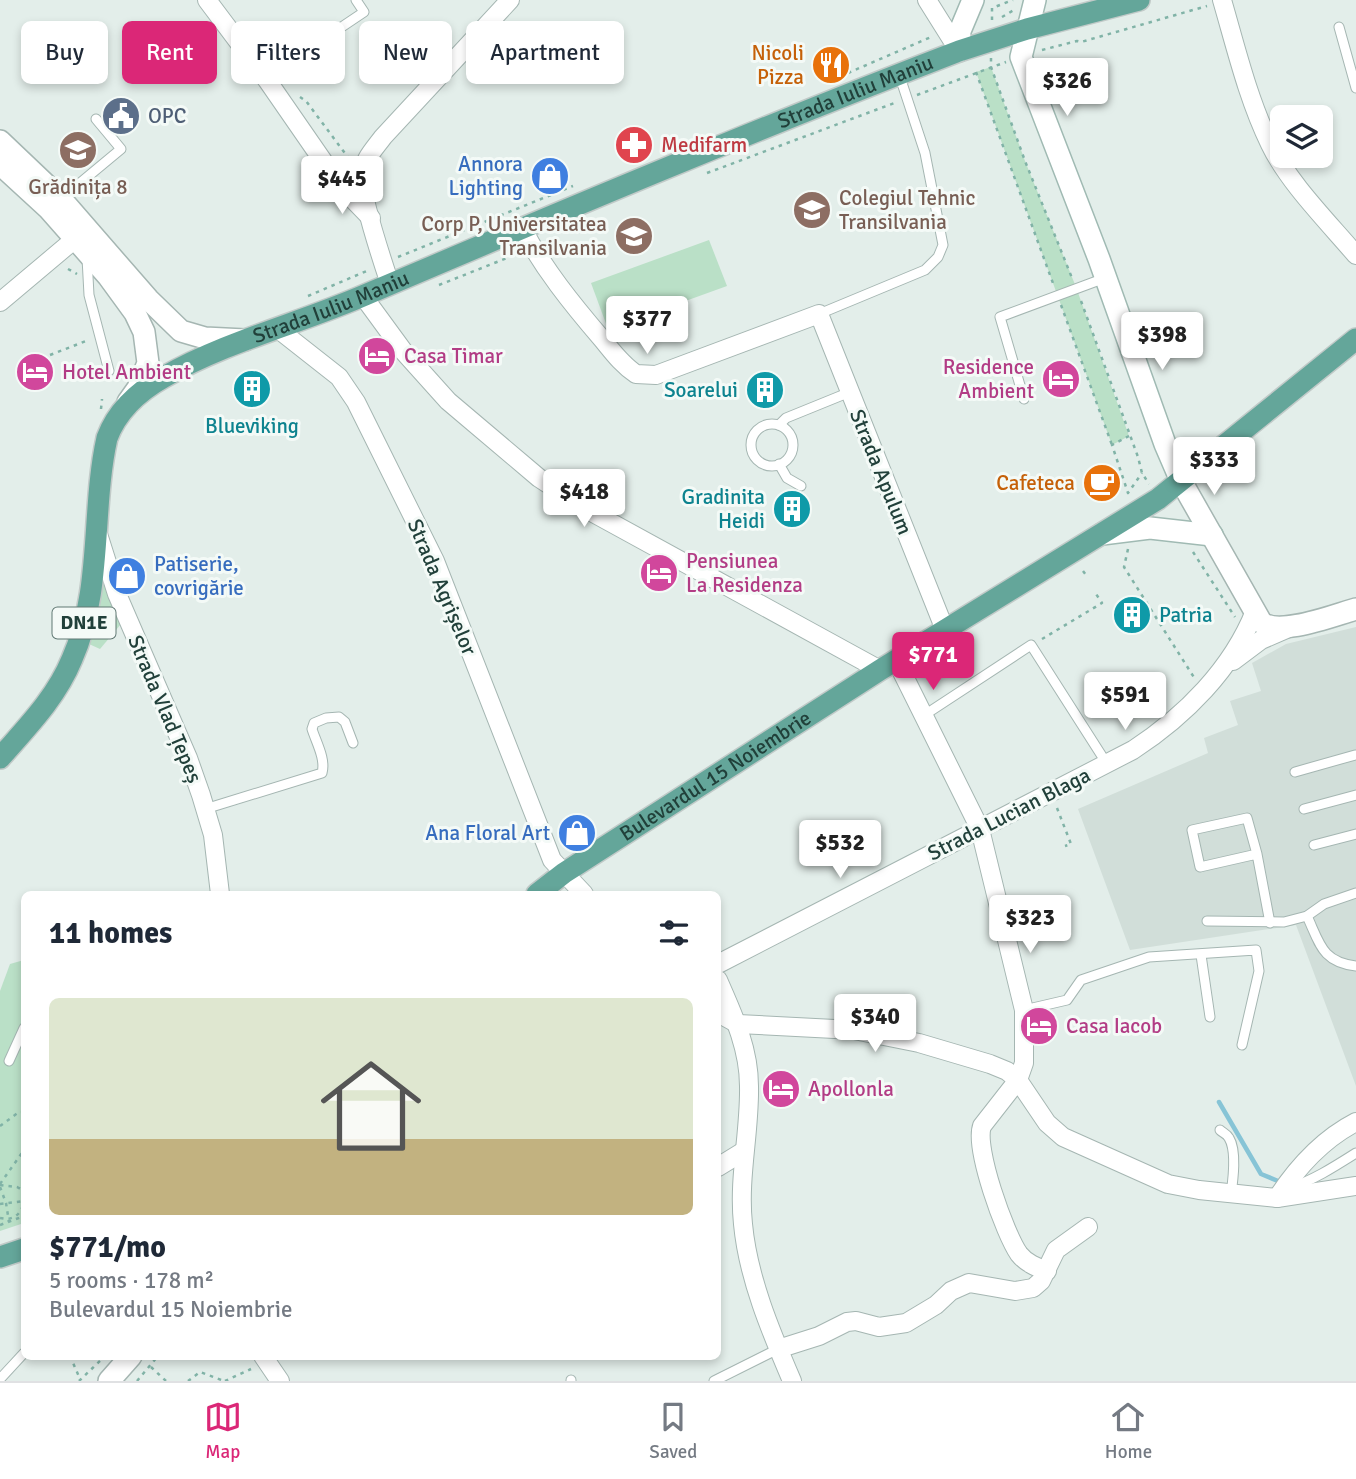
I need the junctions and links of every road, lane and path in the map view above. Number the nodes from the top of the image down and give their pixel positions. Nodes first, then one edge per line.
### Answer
1 (207, 0) edge
2 (356, 0) edge
3 (510, 0) edge
4 (927, 0) edge
5 (973, 0) edge
6 (1139, 0) edge
7 (1020, 1) edge
8 (1222, 1) edge
9 (942, 23) junction
10 (345, 25) edge
11 (1339, 27) dead end
12 (1027, 29) junction
13 (231, 32) edge
14 (992, 36) junction
15 (959, 51) junction
16 (1021, 57) junction
17 (991, 67) junction
18 (976, 72) junction
19 (899, 74) junction
20 (845, 75) dead end
21 (270, 84) edge
22 (271, 84) edge
23 (1356, 88) edge
24 (908, 98) junction
25 (96, 119) dead end
26 (0, 141) edge
27 (0, 164) edge
28 (705, 174) dead end
29 (362, 176) junction
30 (583, 181) dead end
31 (341, 187) junction
32 (61, 199) junction
33 (371, 218) junction
34 (522, 228) junction
35 (81, 246) junction
36 (532, 248) junction
37 (1356, 255) edge
38 (383, 264) junction
39 (1106, 278) junction
40 (390, 284) junction
41 (1076, 287) junction
42 (428, 289) dead end
43 (1057, 295) junction
44 (363, 296) junction
45 (302, 299) dead end
46 (0, 302) edge
47 (819, 314) junction
48 (278, 329) junction
49 (1356, 339) edge
50 (247, 340) junction
51 (86, 341) dead end
52 (50, 355) dead end
53 (109, 371) dead end
54 (850, 392) junction
55 (102, 399) dead end
56 (1024, 399) dead end
57 (125, 407) junction
58 (101, 409) dead end
59 (779, 425) junction
60 (1129, 436) junction
61 (1112, 445) junction
62 (779, 464) junction
63 (1142, 473) junction
64 (1181, 481) junction
65 (801, 486) dead end
66 (1158, 499) junction
67 (96, 527) junction
68 (1099, 534) junction
69 (1212, 535) junction
70 (1128, 549) dead end
71 (1193, 551) dead end
72 (1096, 594) dead end
73 (1356, 609) edge
74 (1255, 611) junction
75 (1290, 627) junction
76 (945, 629) junction
77 (1245, 635) junction
78 (1031, 645) junction
79 (888, 665) junction
80 (1225, 667) junction
81 (1202, 691) junction
82 (923, 716) junction
83 (353, 743) dead end
84 (1355, 755) edge
85 (0, 758) edge
86 (1107, 764) junction
87 (1295, 772) dead end
88 (1051, 793) junction
89 (1356, 794) edge
90 (205, 809) junction
91 (1304, 809) dead end
92 (980, 830) junction
93 (1356, 834) edge
94 (1314, 845) dead end
95 (1065, 846) dead end
96 (1257, 854) junction
97 (564, 873) junction
98 (220, 891) edge
99 (541, 891) edge
100 (581, 891) edge
101 (1356, 893) edge
102 (1307, 916) junction
103 (1207, 920) dead end
104 (1270, 923) junction
105 (1201, 955) junction
106 (721, 962) edge
107 (1356, 967) edge
108 (721, 987) edge
109 (1024, 1010) junction
110 (721, 1015) edge
111 (1210, 1017) dead end
112 (738, 1024) junction
113 (21, 1035) edge
114 (1242, 1045) dead end
115 (9, 1061) dead end
116 (1018, 1080) junction
117 (21, 1112) edge
118 (1356, 1122) edge
119 (0, 1126) edge
120 (1220, 1130) dead end
121 (744, 1151) junction
122 (1356, 1153) edge
123 (21, 1154) edge
124 (721, 1165) edge
125 (0, 1185) edge
126 (1356, 1186) edge
127 (21, 1189) edge
128 (1231, 1194) junction
129 (1280, 1194) junction
130 (21, 1201) edge
131 (6, 1203) junction
132 (0, 1204) edge
133 (21, 1208) edge
134 (21, 1217) edge
135 (0, 1218) edge
136 (9, 1221) junction
137 (0, 1225) edge
138 (1088, 1227) dead end
139 (21, 1249) edge
140 (0, 1257) edge
141 (1047, 1270) junction
142 (779, 1349) junction
143 (21, 1356) edge
144 (72, 1360) edge
145 (101, 1360) edge
146 (127, 1360) edge
147 (155, 1360) edge
148 (262, 1361) edge
149 (151, 1367) junction
150 (0, 1379) edge
151 (80, 1381) edge
152 (109, 1381) edge
153 (137, 1381) edge
154 (166, 1381) edge
155 (188, 1381) edge
156 (225, 1381) edge
157 (280, 1381) edge
158 (714, 1381) edge
159 (792, 1381) edge

1 - 13 street
2 - 10 lane
3 - 29 street
4 - 9 street
5 - 15 street
6 - 12 main road, Strada Iuliu Maniu / DN1E
7 - 12 street
7 - 14 path
7 - 14 path
8 - 16 path
8 - 37 street
9 - 15 street
9 - 20 path
11 - 23 lane
12 - 14 main road, Strada Iuliu Maniu / DN1E
12 - 16 street
14 - 15 main road, Strada Iuliu Maniu / DN1E
14 - 17 path
15 - 19 main road, Strada Iuliu Maniu / DN1E
16 - 17 path
16 - 39 street
17 - 18 path
17 - 41 path
18 - 24 path
18 - 43 path
19 - 24 lane
19 - 34 main road, Strada Iuliu Maniu / DN1E
21 - 31 street
22 - 29 path
24 - 28 path
24 - 47 lane
25 - 32 lane
26 - 32 street
27 - 35 street
29 - 31 street
29 - 33 street
30 - 38 path
31 - 33 street
32 - 50 street
33 - 38 street
34 - 36 street
34 - 40 main road, Strada Iuliu Maniu / DN1E
35 - 46 street
35 - 53 lane
35 - 57 street
36 - 42 path
36 - 47 street
38 - 40 street
38 - 45 path
39 - 41 lane
39 - 64 street
40 - 44 main road, Strada Iuliu Maniu / DN1E
41 - 43 lane
41 - 60 path
43 - 56 lane
43 - 61 path
44 - 48 main road, Strada Iuliu Maniu / DN1E
44 - 79 street
47 - 54 street, Strada Apulum
48 - 50 main road, Strada Iuliu Maniu / DN1E
48 - 97 street, Strada Agrișelor
49 - 64 main road, Bulevardul 15 Noiembrie
50 - 57 main road, Strada Iuliu Maniu / DN1E
51 - 52 path
54 - 59 lane
54 - 76 street, Strada Apulum
55 - 58 path
57 - 67 main road, Strada Iuliu Maniu / DN1E
59 - 62 lane
59 - 62 lane
60 - 61 path
60 - 63 path
61 - 63 path
62 - 65 lane
63 - 66 path
64 - 66 main road, Bulevardul 15 Noiembrie
64 - 69 street
66 - 68 main road, Bulevardul 15 Noiembrie
67 - 85 main road, Strada Iuliu Maniu / DN1E
67 - 90 street, Strada Vlad Țepeș
68 - 69 street
68 - 76 main road, Bulevardul 15 Noiembrie
69 - 74 street
70 - 81 path
71 - 77 path
72 - 78 path
73 - 75 street
74 - 75 street
74 - 77 street, Strada Lucian Blaga
75 - 80 street
76 - 79 main road, Bulevardul 15 Noiembrie
77 - 80 street, Strada Lucian Blaga
78 - 82 lane
78 - 86 lane
79 - 82 street
79 - 97 main road, Bulevardul 15 Noiembrie
80 - 81 street, Strada Lucian Blaga
81 - 86 street, Strada Lucian Blaga
82 - 92 street
83 - 90 lane
84 - 87 lane
86 - 88 street, Strada Lucian Blaga
88 - 92 street, Strada Lucian Blaga
88 - 95 path
89 - 91 lane
90 - 98 street, Strada Vlad Țepeș
92 - 106 street, Strada Lucian Blaga
92 - 109 street
93 - 94 lane
96 - 96 lane
96 - 104 lane
97 - 99 main road, Bulevardul 15 Noiembrie
97 - 100 street, Strada Agrișelor
101 - 102 lane
102 - 104 lane
102 - 107 lane
103 - 104 lane
105 - 109 lane
105 - 111 lane
105 - 114 lane
108 - 112 street
109 - 116 street
110 - 112 street
112 - 116 street
112 - 121 street
113 - 115 lane
116 - 128 street
116 - 141 street
117 - 119 path
118 - 129 street
120 - 128 lane
121 - 124 street
121 - 142 street
122 - 129 lane
123 - 125 path
125 - 127 path
125 - 131 path
126 - 129 street
128 - 129 street
130 - 131 path
131 - 132 path
131 - 136 path
133 - 136 path
134 - 136 path
135 - 136 path
136 - 137 path
138 - 141 street
139 - 140 main road
141 - 142 street
142 - 158 lane
142 - 159 street
143 - 150 lane
144 - 151 path
145 - 151 path
146 - 152 street
147 - 149 path
148 - 156 path
148 - 157 street
149 - 153 path
149 - 154 path
155 - 156 path

